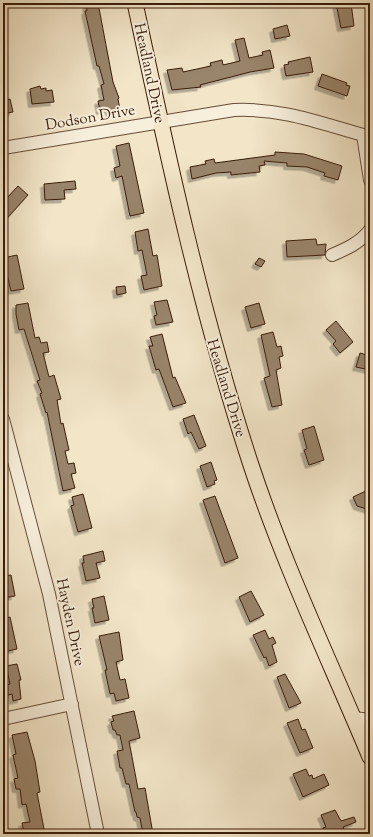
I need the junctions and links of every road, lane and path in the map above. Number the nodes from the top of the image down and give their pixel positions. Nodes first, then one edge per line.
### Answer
1 (135, 3) edge
2 (161, 121) junction
3 (367, 136) edge
4 (3, 148) edge
5 (370, 180) edge
6 (370, 230) edge
7 (332, 255) dead end
8 (3, 419) edge
9 (72, 704) junction
10 (354, 718) junction
11 (3, 719) edge
12 (370, 720) edge
13 (370, 757) edge
14 (98, 834) edge

1 - 2 main road, Headland Drive
2 - 3 street, Dodson Drive
2 - 4 street, Dodson Drive
2 - 10 main road, Headland Drive
3 - 5 street
6 - 7 street
8 - 9 street, Hayden Drive
9 - 11 street
9 - 14 street, Hayden Drive
10 - 12 street
10 - 13 main road, Headland Drive

